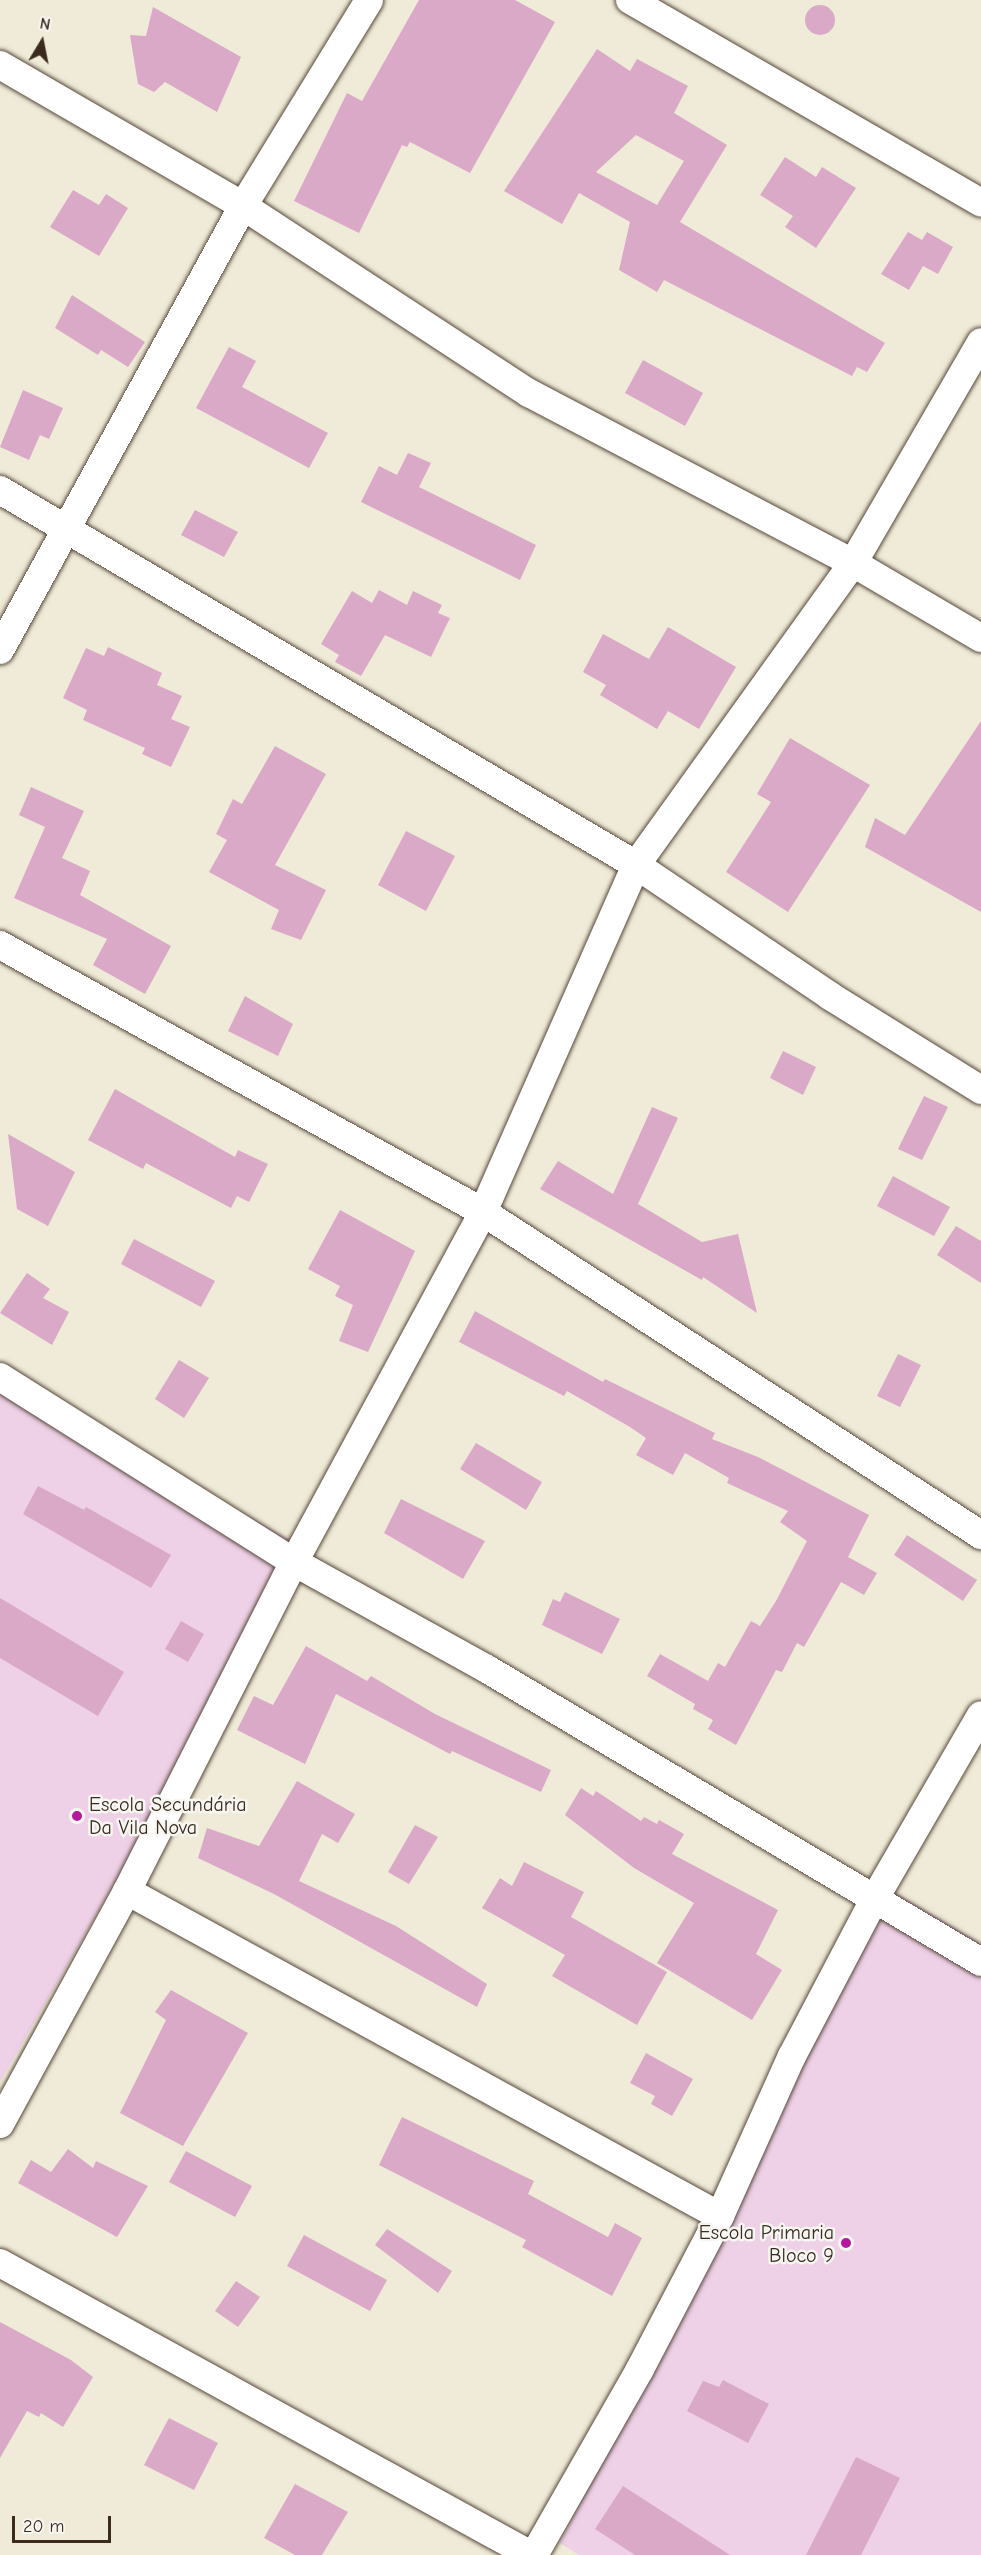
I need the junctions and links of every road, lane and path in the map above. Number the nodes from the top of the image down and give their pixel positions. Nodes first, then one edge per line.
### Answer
1 (369, 0) edge
2 (630, 0) edge
3 (0, 65) edge
4 (981, 203) edge
5 (243, 206) junction
6 (981, 342) edge
7 (0, 490) edge
8 (65, 528) junction
9 (853, 563) junction
10 (981, 638) edge
11 (0, 650) edge
12 (636, 865) junction
13 (0, 945) edge
14 (981, 1090) edge
15 (483, 1212) junction
16 (0, 1377) edge
17 (981, 1535) edge
18 (294, 1562) junction
19 (981, 1715) edge
20 (127, 1891) junction
21 (875, 1898) junction
22 (981, 1962) edge
23 (0, 2124) edge
24 (720, 2216) junction
25 (0, 2263) edge
26 (533, 2555) edge

1 - 5 street
2 - 4 street
3 - 5 street
5 - 8 street
5 - 9 street
6 - 9 street
7 - 8 street
8 - 11 street
8 - 12 street
9 - 10 street
9 - 12 street
12 - 14 street
12 - 15 street
13 - 15 street
15 - 17 street
15 - 18 street
16 - 18 street
18 - 20 street
18 - 21 street
19 - 21 street
20 - 23 street
20 - 24 street
21 - 22 street
21 - 24 street
24 - 26 street
25 - 26 street

